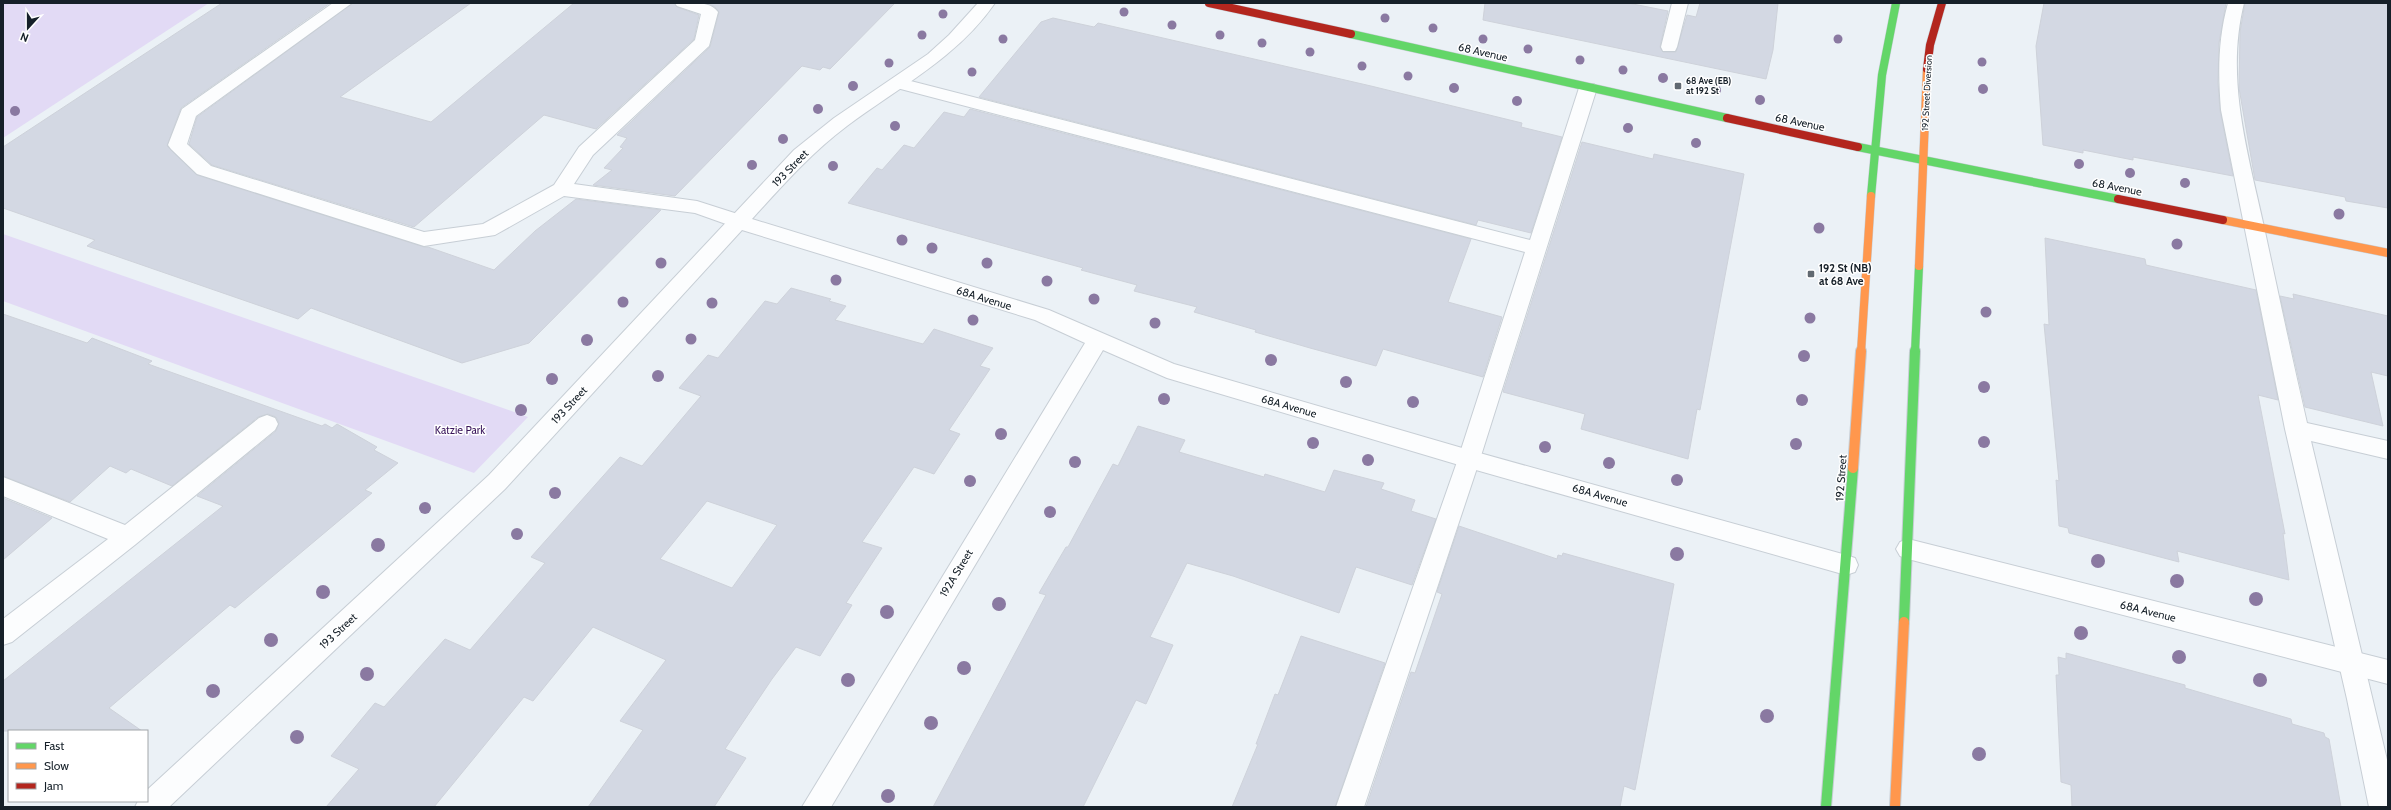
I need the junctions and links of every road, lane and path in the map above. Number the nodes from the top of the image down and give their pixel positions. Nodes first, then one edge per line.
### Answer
1 (344, 3) edge
2 (683, 3) edge
3 (987, 3) edge
4 (1209, 3) edge
5 (1680, 3) edge
6 (1896, 3) edge
7 (1942, 3) edge
8 (2236, 3) edge
9 (1669, 47) dead end
10 (899, 83) junction
11 (1588, 88) junction
12 (1875, 151) junction
13 (1923, 160) junction
14 (561, 189) junction
15 (740, 222) junction
16 (2255, 227) junction
17 (1536, 248) junction
18 (2388, 253) edge
19 (1098, 340) junction
20 (267, 424) dead end
21 (2296, 429) junction
22 (2388, 450) edge
23 (1469, 459) junction
24 (3, 486) edge
25 (128, 537) junction
26 (1908, 549) junction
27 (1846, 565) junction
28 (3, 634) edge
29 (2350, 662) junction
30 (2388, 672) edge
31 (149, 807) edge
32 (816, 807) edge
33 (1350, 807) edge
34 (1826, 807) edge
35 (1895, 807) edge
36 (2383, 807) edge

1 - 14 street
2 - 14 street
3 - 10 street, 193 Street
4 - 11 main road, 68 Avenue
5 - 9 street
6 - 12 main road
7 - 13 main road, 192 Street Diversion
8 - 16 street
10 - 15 street, 193 Street
10 - 17 street
11 - 12 main road, 68 Avenue
11 - 17 street
12 - 13 main road, 68 Avenue
12 - 27 main road, 192 Street
13 - 16 main road, 68 Avenue
13 - 26 main road
14 - 15 street, 68A Avenue
15 - 19 street, 68A Avenue
15 - 31 street, 193 Street
16 - 18 main road, 68 Avenue
16 - 21 street
17 - 23 street
19 - 23 street, 68A Avenue
19 - 32 street, 192A Street
20 - 25 street
21 - 22 street
21 - 29 street
23 - 27 street, 68A Avenue
23 - 33 street
24 - 25 street
25 - 28 street
26 - 29 street, 68A Avenue
26 - 35 main road
27 - 34 main road, 192 Street
29 - 30 street, 68A Avenue
29 - 36 street

